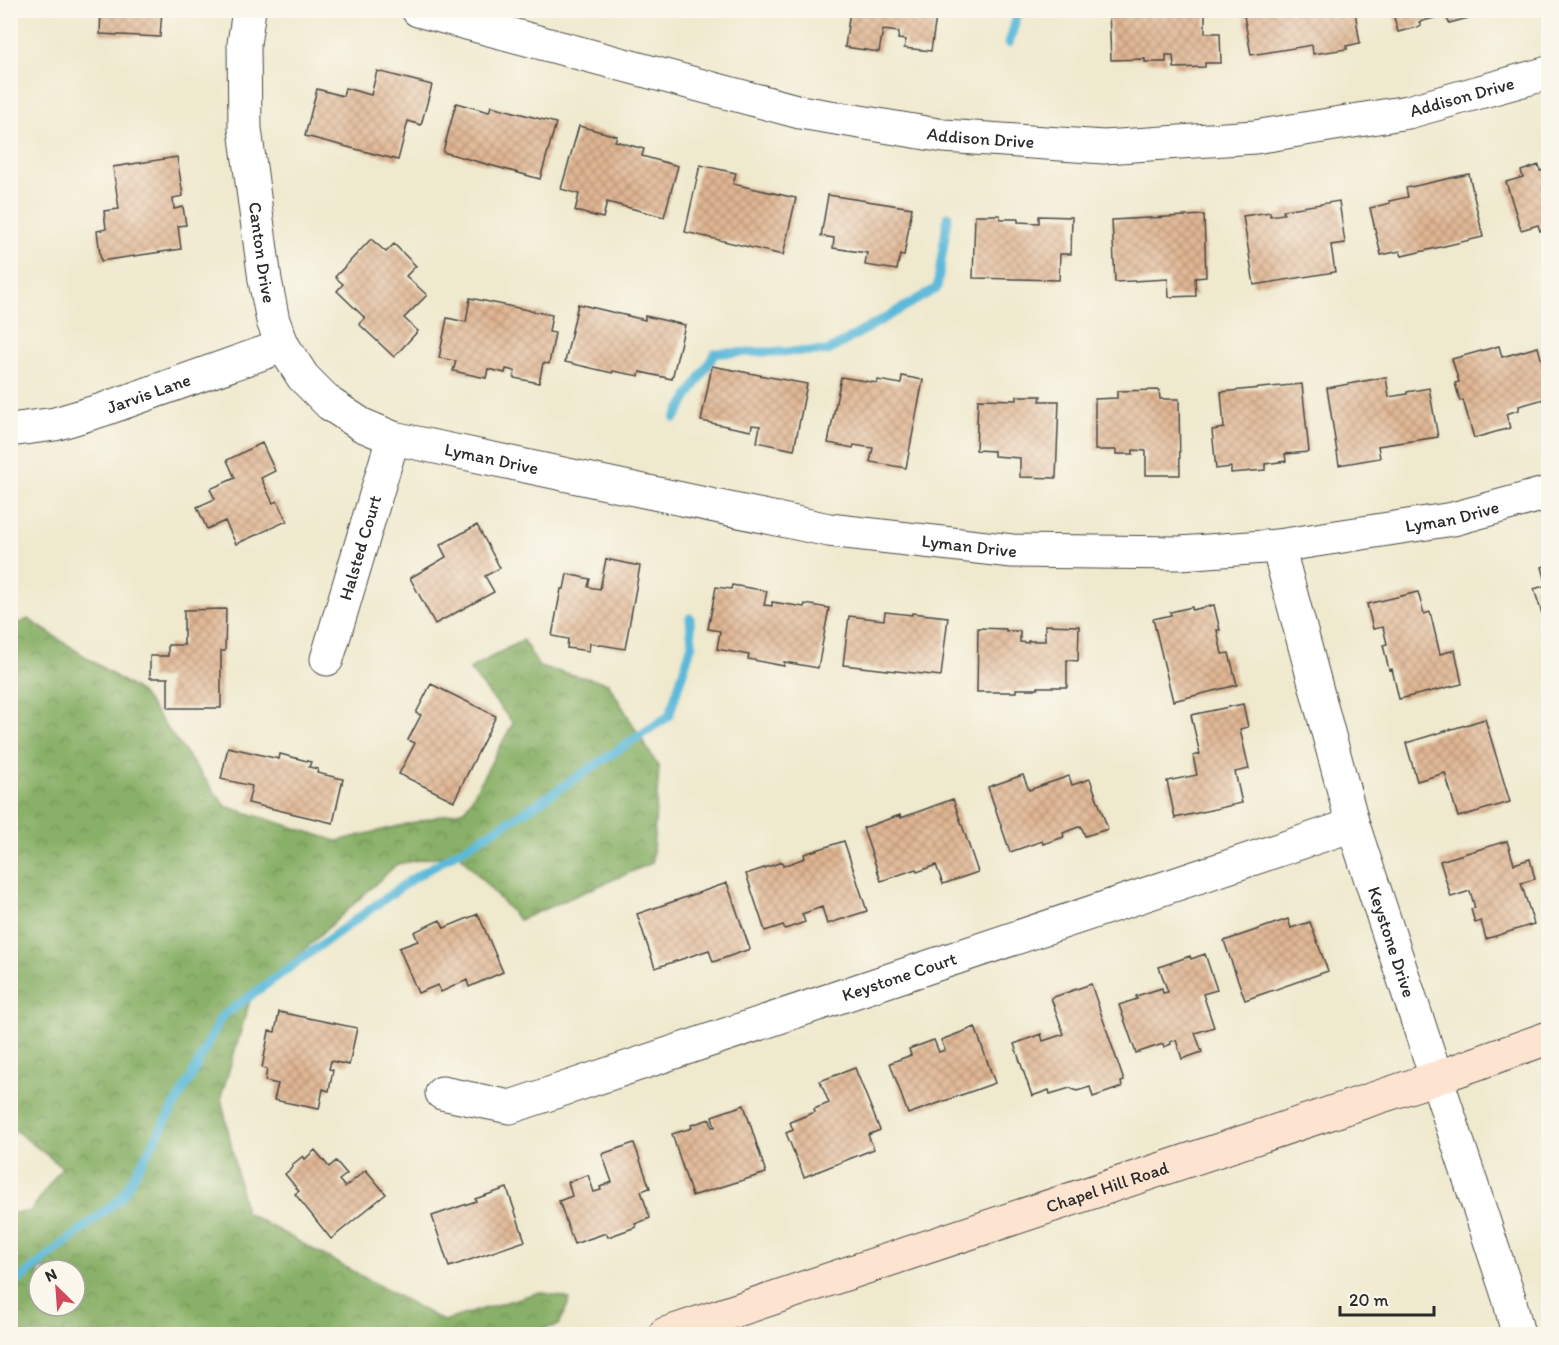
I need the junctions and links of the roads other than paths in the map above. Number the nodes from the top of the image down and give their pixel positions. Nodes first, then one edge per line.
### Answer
1 (249, 10) edge
2 (418, 10) edge
3 (1548, 73) edge
4 (284, 346) junction
5 (10, 430) edge
6 (393, 438) junction
7 (1548, 493) edge
8 (1278, 546) junction
9 (327, 659) dead end
10 (1353, 825) junction
11 (1548, 1038) edge
12 (1436, 1078) junction
13 (442, 1094) dead end
14 (665, 1335) edge
15 (1518, 1335) edge

1 - 4 street, Canton Drive
2 - 3 street, Addison Drive
4 - 5 street, Jarvis Lane
4 - 6 street, Canton Drive
6 - 8 street, Lyman Drive
6 - 9 street, Halsted Court
7 - 8 street, Lyman Drive
8 - 10 street, Keystone Drive
10 - 12 street, Keystone Drive
10 - 13 street, Keystone Court
11 - 12 street, Chapel Hill Road
12 - 14 street, Chapel Hill Road
12 - 15 street, Keystone Drive

